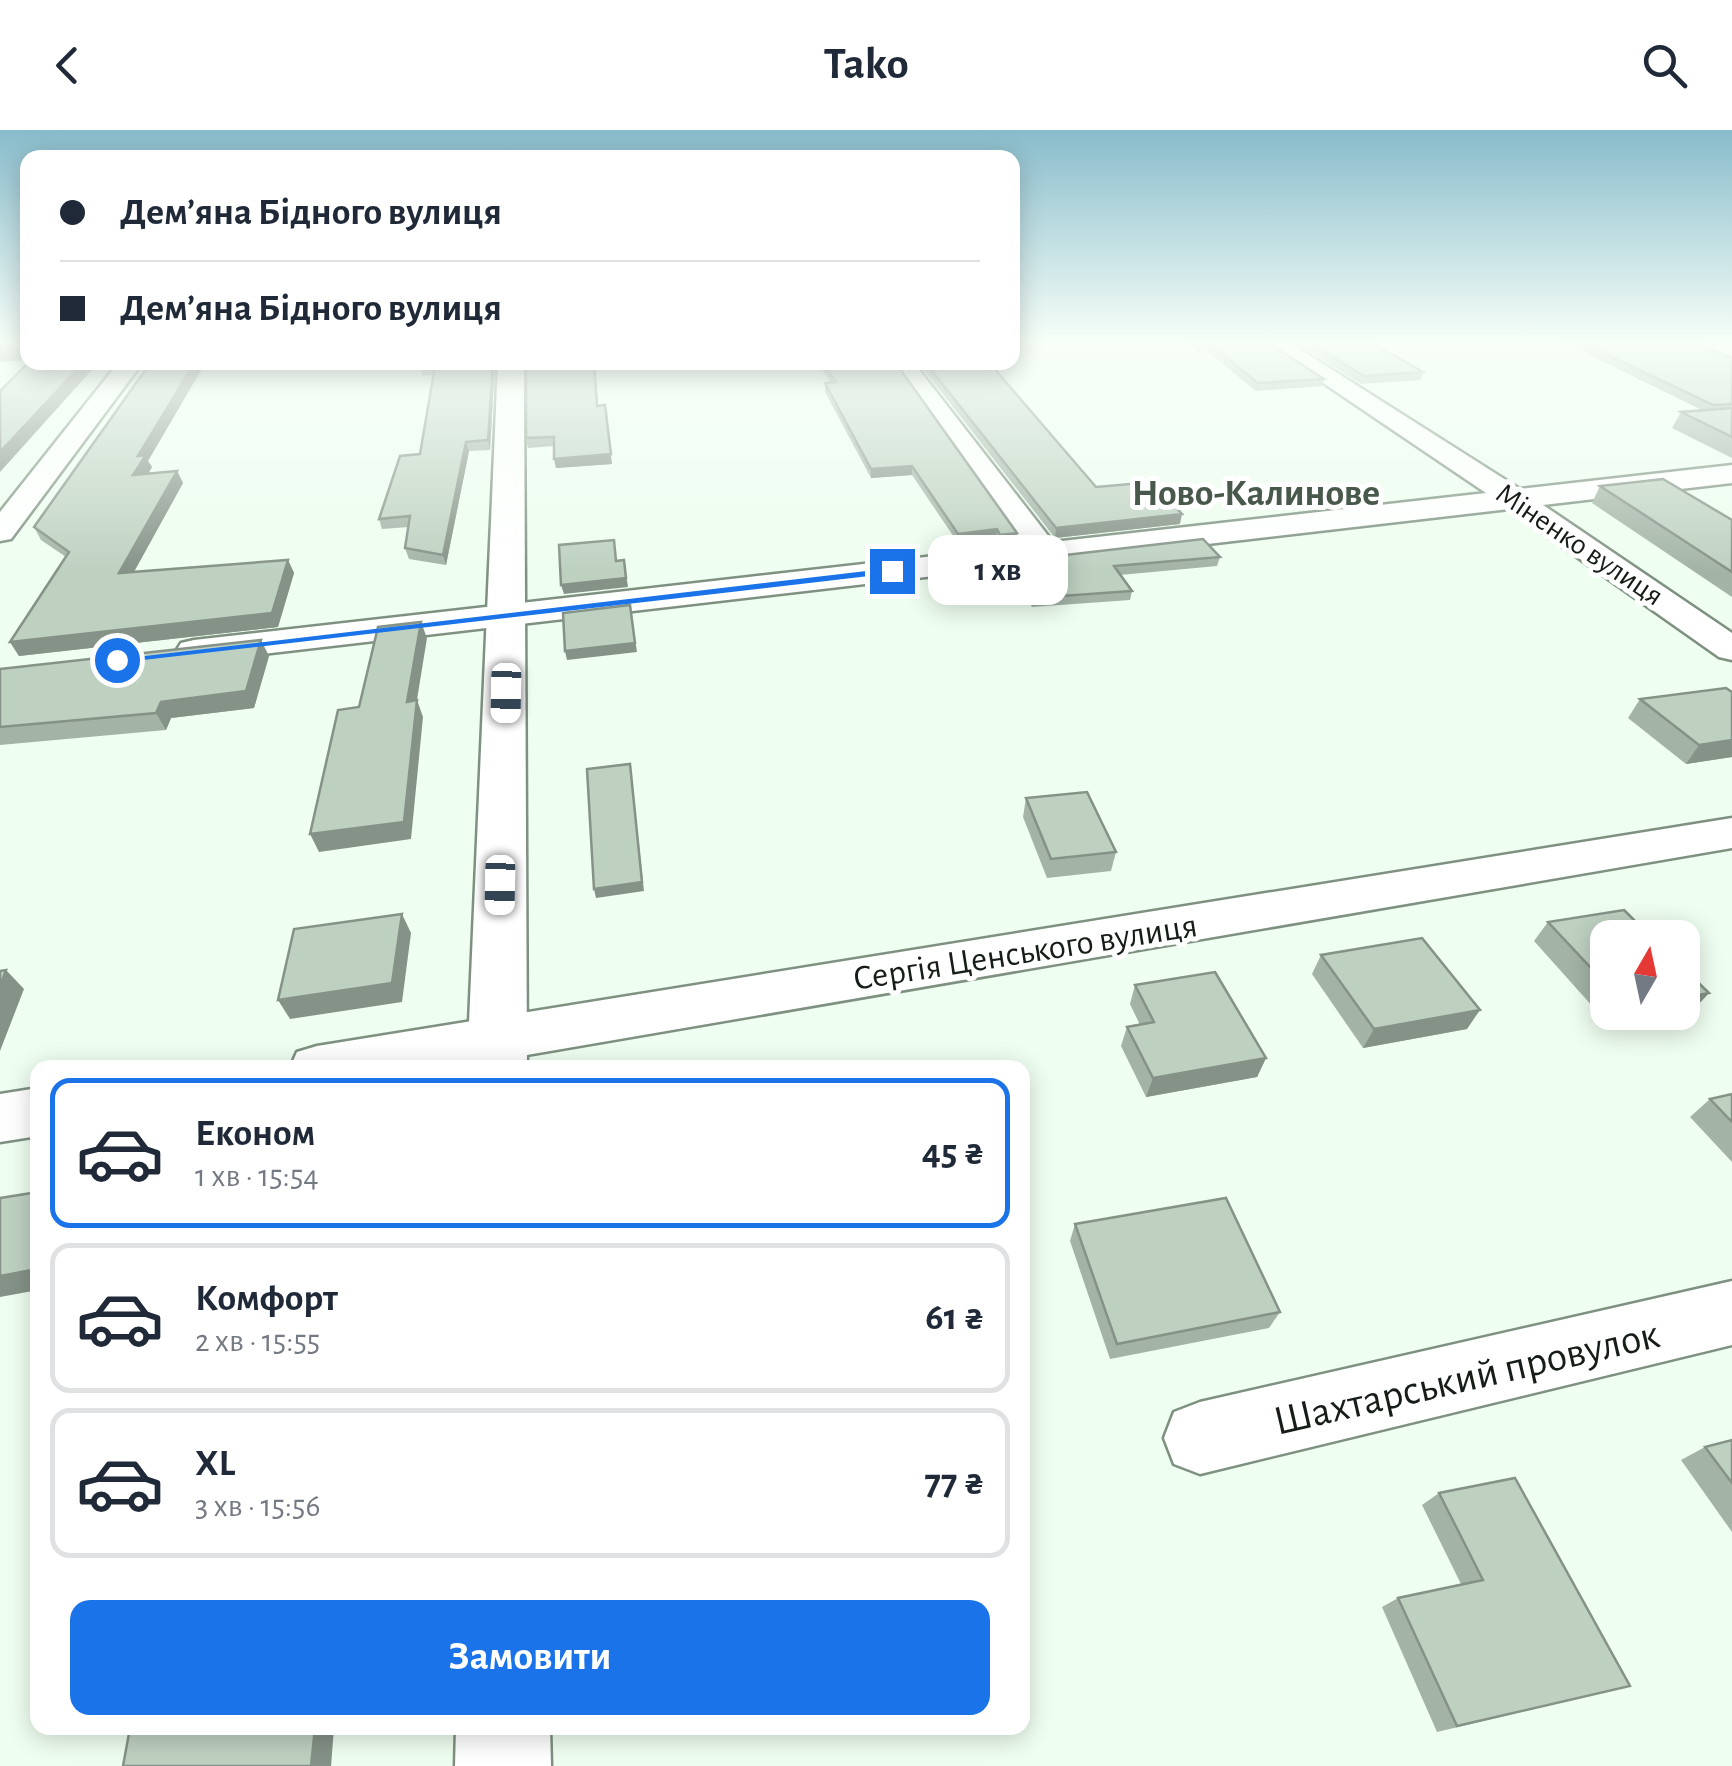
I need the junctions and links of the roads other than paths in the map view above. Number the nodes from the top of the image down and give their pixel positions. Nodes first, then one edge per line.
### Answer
1 (87, 419) edge
2 (510, 419) edge
3 (944, 419) edge
4 (1392, 419) edge
5 (1732, 474) edge
6 (1518, 501) junction
7 (0, 532) edge
8 (1045, 553) junction
9 (508, 616) junction
10 (1732, 649) edge
11 (156, 655) edge
12 (1732, 833) edge
13 (496, 1053) edge
14 (412, 1060) edge
15 (30, 1113) edge
16 (0, 1118) edge
17 (1732, 1313) edge
18 (1200, 1438) dead end
19 (503, 1735) edge
20 (504, 1766) edge

1 - 7 street
2 - 9 street
3 - 8 street
4 - 6 street, Міненко вулиця
5 - 6 street
6 - 8 street
6 - 10 street, Міненко вулиця
8 - 9 street
9 - 11 street
9 - 13 street
12 - 13 street, Сергія Ценського вулиця
13 - 14 street, Сергія Ценського вулиця
15 - 16 street
17 - 18 street, Шахтарський провулок
19 - 20 street

